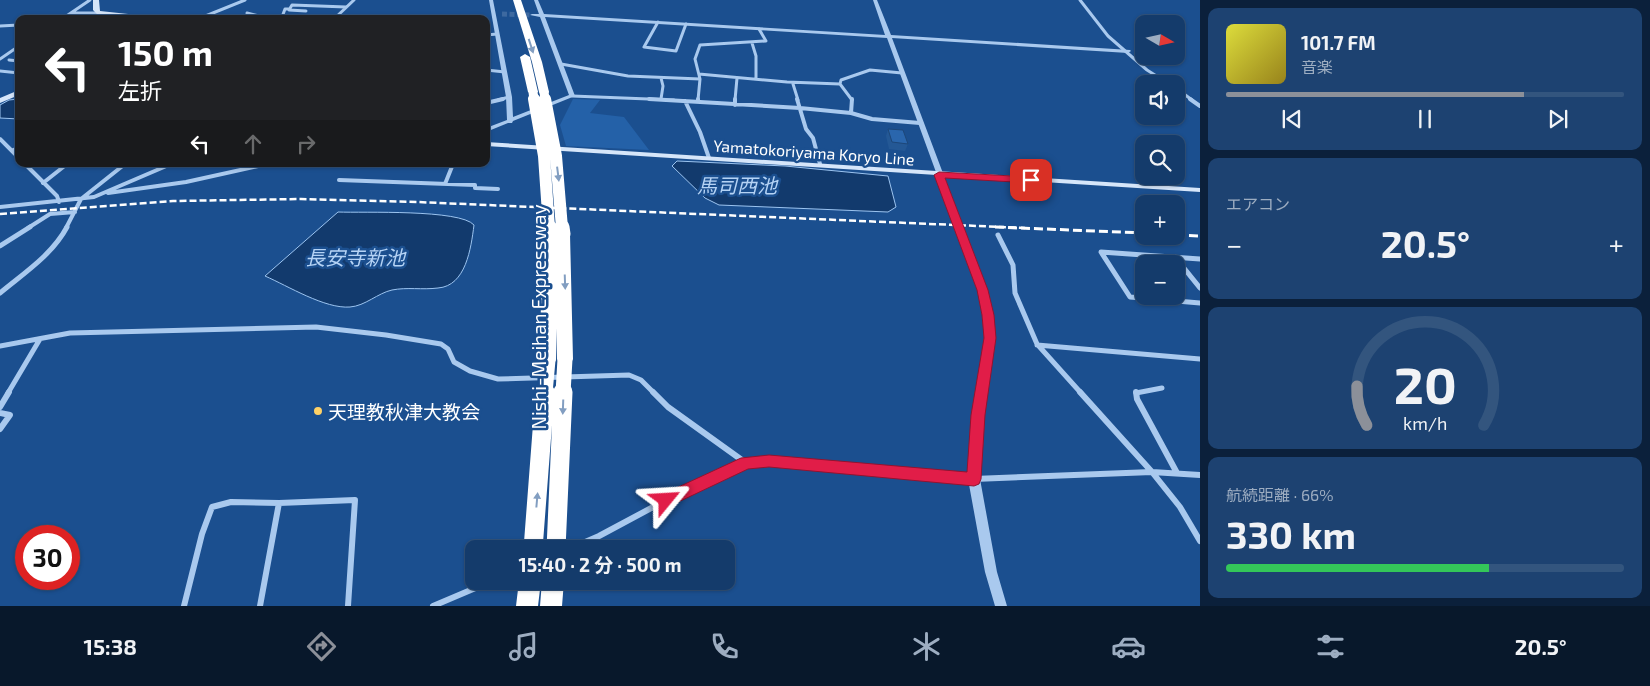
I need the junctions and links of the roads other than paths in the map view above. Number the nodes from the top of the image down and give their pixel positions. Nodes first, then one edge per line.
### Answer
1 (90, 0) edge
2 (96, 0) edge
3 (245, 0) edge
4 (354, 0) edge
5 (491, 0) edge
6 (508, 0) edge
7 (517, 0) edge
8 (536, 0) edge
9 (875, 0) edge
10 (1080, 0) edge
11 (346, 7) junction
12 (290, 9) junction
13 (306, 11) dead end
14 (73, 13) junction
15 (98, 13) junction
16 (247, 13) dead end
17 (252, 14) joint
18 (494, 14) junction
19 (502, 14) tunnel mouth
20 (69, 15) edge
21 (115, 15) edge
22 (208, 15) edge
23 (256, 15) edge
24 (283, 15) edge
25 (338, 15) edge
26 (532, 15) tunnel mouth
27 (542, 16) junction
28 (658, 22) junction
29 (15, 24) edge
30 (686, 24) junction
31 (0, 26) edge
32 (759, 30) junction
33 (497, 34) junction
34 (490, 35) edge
35 (888, 37) junction
36 (752, 43) junction
37 (15, 49) edge
38 (1128, 51) junction
39 (0, 59) edge
40 (9, 60) dead end
41 (15, 61) edge
42 (561, 64) junction
43 (490, 70) edge
44 (0, 71) edge
45 (505, 72) junction
46 (15, 73) edge
47 (902, 73) junction
48 (698, 74) junction
49 (1155, 75) edge
50 (661, 78) junction
51 (737, 78) junction
52 (700, 79) junction
53 (756, 79) junction
54 (793, 84) junction
55 (840, 84) junction
56 (538, 92) junction
57 (15, 94) edge
58 (1185, 95) edge
59 (572, 96) junction
60 (509, 97) junction
61 (661, 99) junction
62 (1, 101) edge
63 (685, 101) junction
64 (490, 102) edge
65 (698, 102) junction
66 (735, 106) junction
67 (1200, 106) edge
68 (800, 108) junction
69 (851, 113) junction
70 (510, 122) junction
71 (920, 123) junction
72 (490, 129) edge
73 (0, 139) edge
74 (490, 144) edge
75 (15, 150) edge
76 (12, 152) junction
77 (15, 155) edge
78 (709, 158) junction
79 (820, 164) junction
80 (28, 167) edge
81 (64, 167) edge
82 (121, 167) edge
83 (164, 167) edge
84 (250, 167) edge
85 (452, 167) edge
86 (244, 168) joint
87 (939, 175) junction
88 (339, 180) dead end
89 (43, 183) junction
90 (445, 184) junction
91 (498, 189) dead end
92 (1200, 190) edge
93 (106, 193) junction
94 (81, 199) junction
95 (59, 202) junction
96 (0, 207) edge
97 (75, 212) junction
98 (998, 235) dead end
99 (0, 246) edge
100 (1145, 255) edge
101 (1185, 257) edge
102 (1200, 258) edge
103 (1185, 269) edge
104 (1200, 288) edge
105 (0, 292) edge
106 (1135, 297) edge
107 (1185, 302) edge
108 (1200, 303) edge
109 (40, 339) junction
110 (1037, 344) junction
111 (0, 346) edge
112 (556, 359) junction
113 (1200, 359) edge
114 (1162, 388) dead end
115 (0, 407) edge
116 (0, 413) edge
117 (0, 429) edge
118 (746, 462) junction
119 (1152, 472) junction
120 (1177, 473) junction
121 (1200, 474) edge
122 (974, 479) junction
123 (279, 503) junction
124 (534, 540) edge
125 (556, 540) edge
126 (590, 540) edge
127 (1200, 541) edge
128 (471, 590) edge
129 (529, 590) edge
130 (552, 590) edge
131 (184, 606) edge
132 (260, 606) edge
133 (348, 606) edge
134 (433, 606) edge
135 (527, 606) edge
136 (551, 606) edge
137 (1001, 606) edge

1 - 14 street
2 - 15 main road
3 - 22 street
4 - 11 street
5 - 18 street
6 - 56 highway, Nishi-Meihan Expressway
7 -> 56 highway, Nishi-Meihan Expressway
8 - 27 street
9 - 35 street
10 - 38 street
11 - 12 street
11 - 25 street
12 - 13 street
12 - 24 street
14 - 15 street
14 - 20 street
15 - 21 main road
16 - 17 street
17 - 23 street
18 - 19 street
18 - 33 street
26 - 27 street
27 - 28 street
27 - 42 street
28 - 30 street
28 - 30 street
29 - 31 street
30 - 32 street
32 - 35 street
32 - 36 street
33 - 34 street
33 - 45 street
35 - 38 street
35 - 47 street
36 - 48 street
36 - 53 street
37 - 39 street
38 - 49 street
40 - 41 street
42 - 50 street
42 - 59 street
43 - 45 street
44 - 46 street
45 - 60 street
47 - 55 street
47 - 71 street
48 - 51 street
48 - 52 street
50 - 52 street
50 - 61 street
51 - 53 street
51 - 66 street
52 - 65 street
53 - 54 street
54 - 55 street
54 - 68 street
55 - 69 street
56 - 112 highway, Nishi-Meihan Expressway, bridge
57 - 62 main road
58 - 67 street
59 - 61 street
59 - 70 street
60 - 64 street
60 - 70 street
61 - 63 street
63 - 65 street
63 - 78 street
65 - 66 street
66 - 68 street
68 - 69 street
68 - 79 street
69 - 71 street
70 - 72 street
71 - 87 street
73 - 76 street
74 - 78 main road, Yamatokoriyama Koryo Line
75 - 76 street
76 - 77 street
78 - 79 main road, Yamatokoriyama Koryo Line
79 - 87 main road, Yamatokoriyama Koryo Line
80 - 89 street
81 - 89 street
82 - 94 street
83 - 93 street
84 - 86 street
85 - 90 street
86 - 93 street
87 - 92 main road, Yamatokoriyama Koryo Line
87 - 122 street
88 - 90 street
89 - 95 street
90 - 91 street
93 - 94 street
94 - 95 street
94 - 97 street
95 - 96 street
97 - 99 street
97 - 105 street
98 - 110 street
100 - 106 street
101 - 102 street
103 - 104 street
107 - 108 street
109 - 111 street
109 - 115 street
109 - 118 street
110 - 113 street
110 - 119 street
124 -> 112 highway, Nishi-Meihan Expressway, bridge
112 -> 125 highway, Nishi-Meihan Expressway, bridge
114 - 120 street
116 - 117 street
118 - 122 street
118 - 126 street
119 - 120 street
119 - 122 street
119 - 127 street
120 - 121 street
122 - 137 street
123 - 131 street
123 - 132 street
123 - 133 street
128 - 134 street
129 - 135 highway
130 - 136 highway

